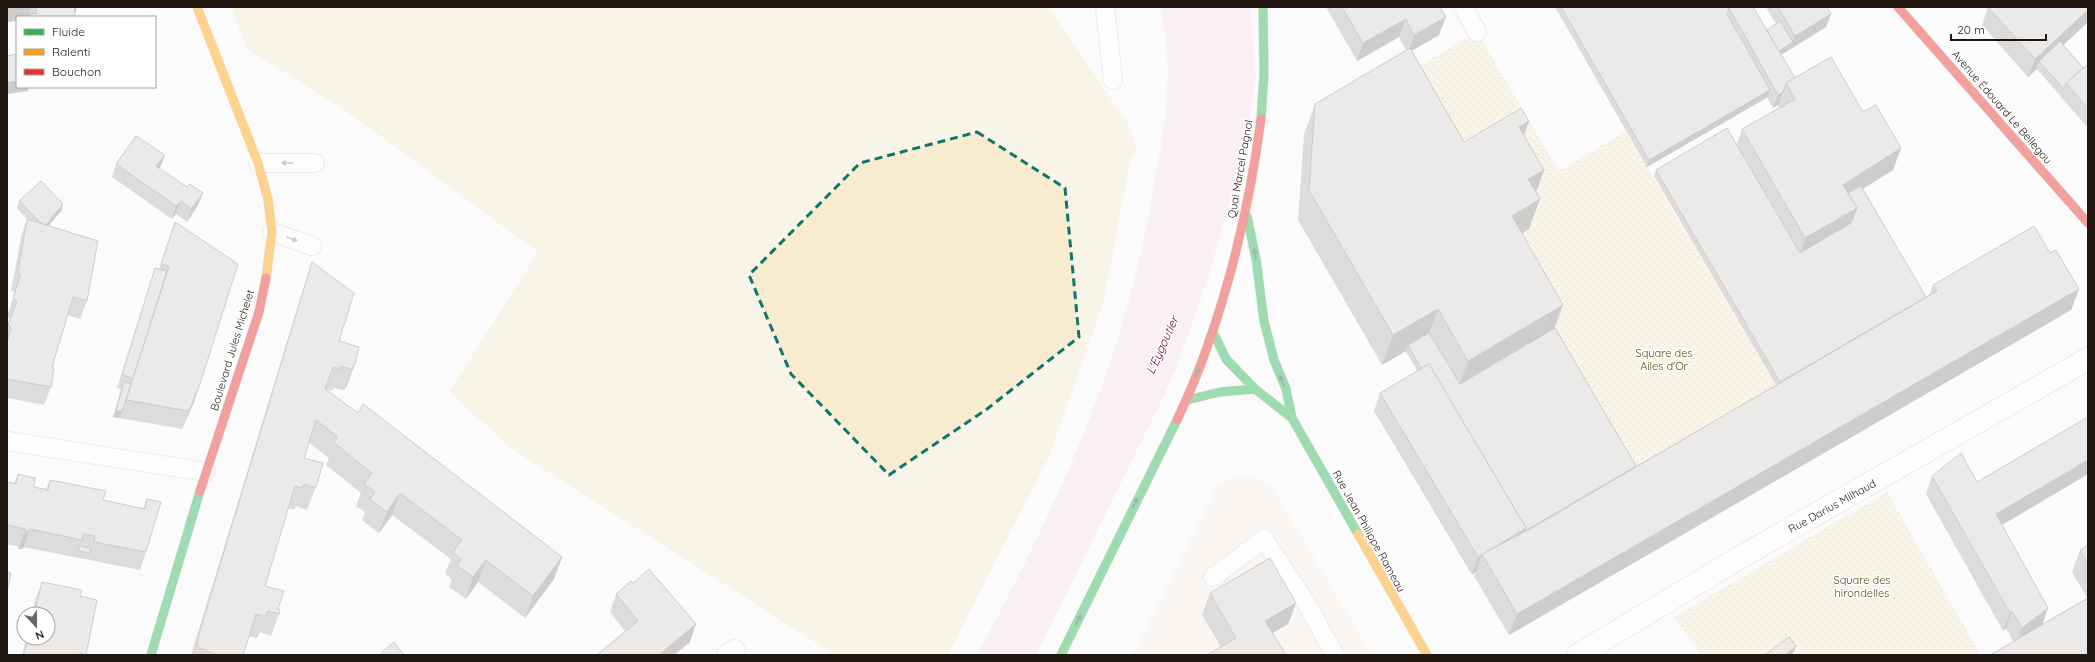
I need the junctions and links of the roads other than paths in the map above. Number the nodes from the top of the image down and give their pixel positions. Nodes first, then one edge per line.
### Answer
1 (197, 7) edge
2 (1105, 7) edge
3 (1263, 7) edge
4 (1463, 7) edge
5 (1898, 7) edge
6 (1477, 32) dead end
7 (1113, 80) dead end
8 (258, 163) junction
9 (315, 163) dead end
10 (1246, 211) junction
11 (2088, 223) edge
12 (272, 232) junction
13 (312, 246) dead end
14 (1213, 332) junction
15 (2088, 359) edge
16 (1255, 389) junction
17 (1187, 400) junction
18 (1292, 418) junction
19 (7, 441) edge
20 (206, 472) junction
21 (1213, 577) dead end
22 (151, 655) edge
23 (1060, 655) edge
24 (1335, 655) edge
25 (1427, 655) edge
26 (1578, 655) edge

1 - 8 street, Boulevard Jules Michelet
2 - 7 lane
3 - 10 street, Quai Marcel Pagnol
4 - 6 lane
5 - 11 street, Avenue Édouard Le Bellegou
9 -> 8 lane
8 - 12 street, Boulevard Jules Michelet
10 - 14 street, Quai Marcel Pagnol
18 -> 10 street, Rue Jean Philippe Rameau
12 -> 13 lane
12 - 20 street, Boulevard Jules Michelet
14 - 16 street, Rue Jean Philippe Rameau
17 -> 14 street, Quai Marcel Pagnol
15 - 26 street, Rue Darius Milhaud
16 - 17 street
16 - 18 street, Rue Jean Philippe Rameau
23 -> 17 street, Quai Marcel Pagnol
18 - 25 street, Rue Jean Philippe Rameau
19 - 20 lane
20 - 22 street, Boulevard Jules Michelet
21 - 24 lane

